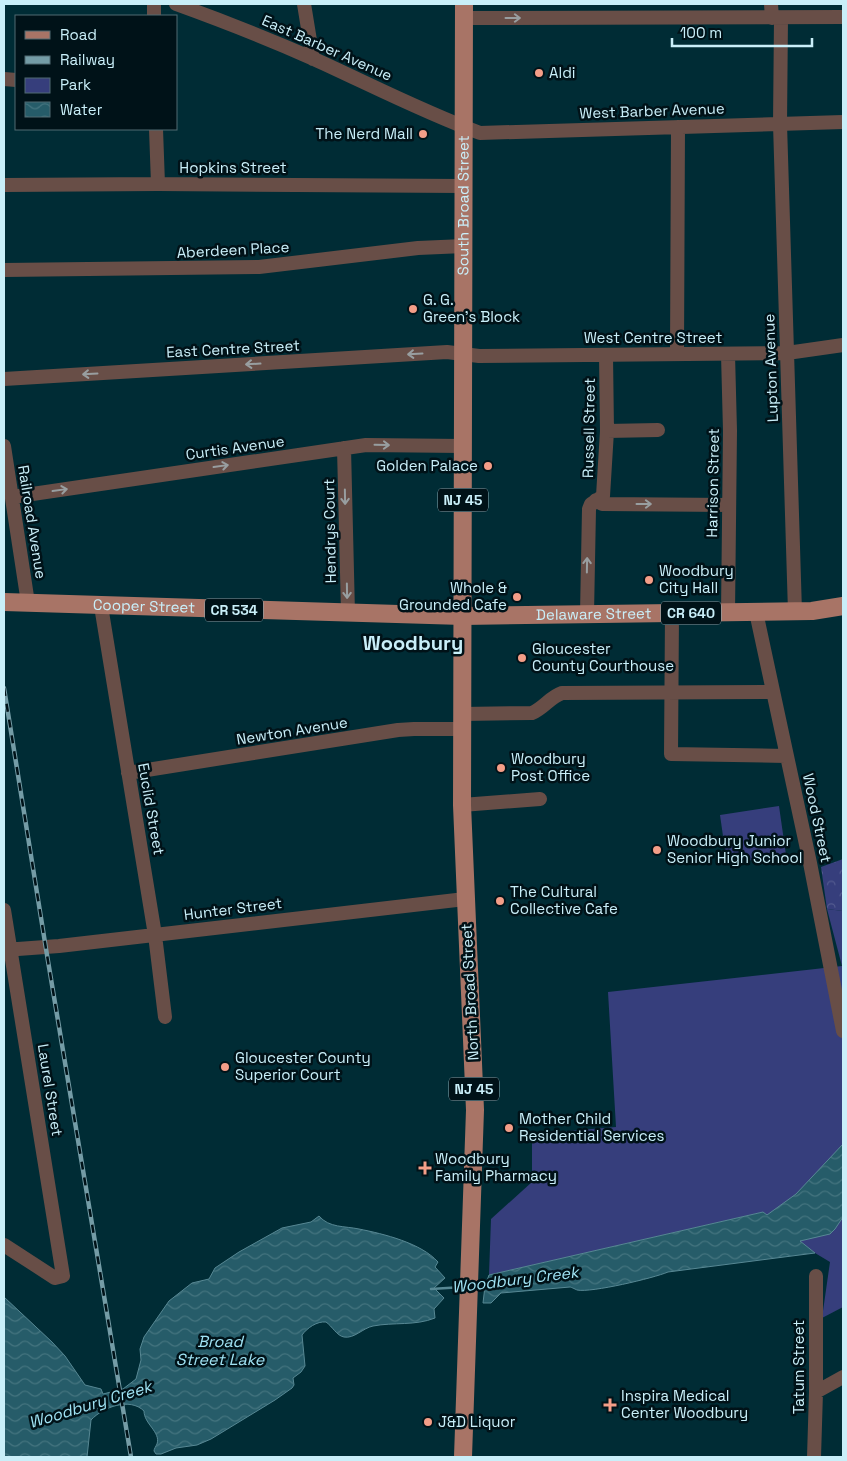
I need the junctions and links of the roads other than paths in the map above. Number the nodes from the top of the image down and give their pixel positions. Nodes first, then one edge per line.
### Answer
1 (176, 4) edge
2 (208, 4) edge
3 (304, 4) edge
4 (464, 11) edge
5 (775, 13) edge
6 (843, 17) edge
7 (225, 22) junction
8 (313, 59) junction
9 (843, 122) edge
10 (780, 124) junction
11 (463, 127) junction
12 (678, 127) junction
13 (156, 130) edge
14 (158, 184) junction
15 (4, 185) edge
16 (463, 186) junction
17 (464, 246) junction
18 (4, 270) edge
19 (843, 345) edge
20 (677, 353) junction
21 (787, 353) junction
22 (463, 354) junction
23 (728, 354) junction
24 (606, 355) junction
25 (4, 379) edge
26 (658, 430) dead end
27 (607, 431) junction
28 (4, 446) edge
29 (463, 446) junction
30 (344, 448) junction
31 (12, 497) junction
32 (596, 500) junction
33 (729, 504) junction
34 (4, 602) edge
35 (28, 603) junction
36 (101, 606) junction
37 (843, 606) edge
38 (756, 612) junction
39 (795, 612) junction
40 (348, 613) junction
41 (672, 613) junction
42 (728, 613) junction
43 (586, 614) junction
44 (463, 616) junction
45 (671, 692) junction
46 (773, 692) junction
47 (462, 721) junction
48 (786, 756) junction
49 (128, 773) junction
50 (540, 799) dead end
51 (462, 805) junction
52 (465, 899) junction
53 (4, 910) edge
54 (155, 935) junction
55 (11, 949) edge
56 (165, 1017) dead end
57 (843, 1032) edge
58 (4, 1245) edge
59 (816, 1276) dead end
60 (843, 1377) edge
61 (816, 1392) junction
62 (462, 1457) edge
63 (814, 1457) edge

1 - 7 street, East Barber Avenue
2 - 7 street
3 - 8 street
4 -> 5 street
4 - 11 main road, South Broad Street / NJ 45
5 - 6 street
5 - 10 street, Lupton Avenue
7 - 8 street, East Barber Avenue
8 - 11 street, East Barber Avenue
9 - 10 street, West Barber Avenue
10 - 12 street, West Barber Avenue
10 - 21 street, Lupton Avenue
11 - 12 street, West Barber Avenue
11 - 16 main road, South Broad Street / NJ 45
12 - 20 street
13 - 14 street
14 - 15 street, Hopkins Street
14 - 16 street, Hopkins Street
16 - 17 main road, South Broad Street / NJ 45
17 - 18 street, Aberdeen Place
17 - 22 main road, South Broad Street / NJ 45
19 - 21 street, West Centre Street
20 - 23 street, West Centre Street
20 - 24 street, West Centre Street
21 - 23 street, West Centre Street
21 - 39 street, Lupton Avenue
22 - 24 street, West Centre Street
22 -> 25 street, East Centre Street
22 - 29 main road, South Broad Street / NJ 45
23 - 33 street, Harrison Street
24 - 27 street, Russell Street
26 - 27 street
27 - 32 street, Russell Street
28 - 31 street, Railroad Avenue
30 -> 29 street, Curtis Avenue
29 - 44 main road, South Broad Street / NJ 45
31 -> 30 street, Curtis Avenue
30 -> 40 street, Hendrys Court
31 - 35 street, Railroad Avenue
32 -> 33 street
43 -> 32 street, Russell Street
33 - 42 street, Harrison Street
34 - 35 main road, Cooper Street / CR 534
35 - 36 main road, Cooper Street / CR 534
36 - 40 main road, Cooper Street / CR 534
36 - 49 street, Euclid Street
37 - 39 main road, Delaware Street / CR 640
38 - 39 main road, Delaware Street / CR 640
38 - 42 main road, Delaware Street / CR 640
38 - 46 street, Wood Street
40 - 44 main road, Cooper Street / CR 534
41 - 42 main road, Delaware Street / CR 640
41 - 43 main road, Delaware Street / CR 640
41 - 45 street
43 - 44 main road, Delaware Street / CR 640
44 - 47 main road, North Broad Street / NJ 45
45 - 46 street, Newton Avenue
45 - 47 street, Newton Avenue
45 - 48 street
46 - 48 street, Wood Street
47 - 49 street, Newton Avenue
47 - 51 main road, North Broad Street / NJ 45
48 - 57 street, Wood Street
49 - 54 street, Euclid Street
50 - 51 street
51 - 52 main road, North Broad Street / NJ 45
52 - 54 street, Hunter Street
52 - 62 main road, North Broad Street / NJ 45
53 - 55 street, Laurel Street
54 - 55 street, Hunter Street
54 - 56 street, Euclid Street
55 - 58 street, Laurel Street
59 - 61 street, Tatum Street
60 - 61 street
61 - 63 street, Tatum Street

